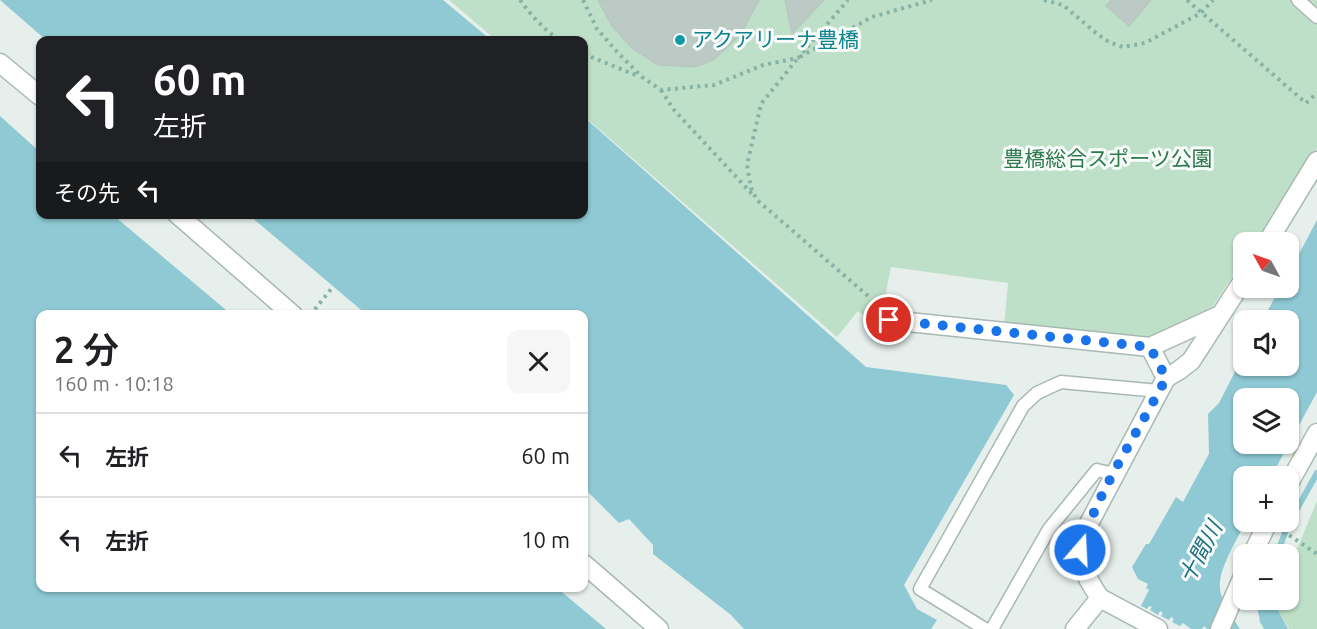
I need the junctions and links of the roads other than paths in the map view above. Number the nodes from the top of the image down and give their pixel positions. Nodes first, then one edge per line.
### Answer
1 (1298, 0) edge
2 (1317, 16) edge
3 (0, 63) edge
4 (36, 93) edge
5 (1317, 161) edge
6 (183, 219) edge
7 (1274, 232) edge
8 (1233, 295) edge
9 (287, 310) edge
10 (1218, 316) junction
11 (889, 320) dead end
12 (1150, 347) junction
13 (1160, 390) junction
14 (1317, 433) edge
15 (1299, 466) edge
16 (1118, 467) junction
17 (588, 567) edge
18 (1100, 598) junction
19 (1233, 599) edge
20 (659, 629) edge
21 (986, 629) edge
22 (993, 629) edge
23 (1075, 629) edge
24 (1158, 629) edge
25 (1220, 629) edge

1 - 2 lane
3 - 4 street
5 - 7 street
6 - 9 street
8 - 10 street
10 - 12 street
10 - 13 street
11 - 12 street
12 - 13 street
13 - 16 street
13 - 21 lane
14 - 15 street
16 - 18 street
16 - 22 lane
17 - 20 street
18 - 23 street
18 - 24 street
19 - 25 street

